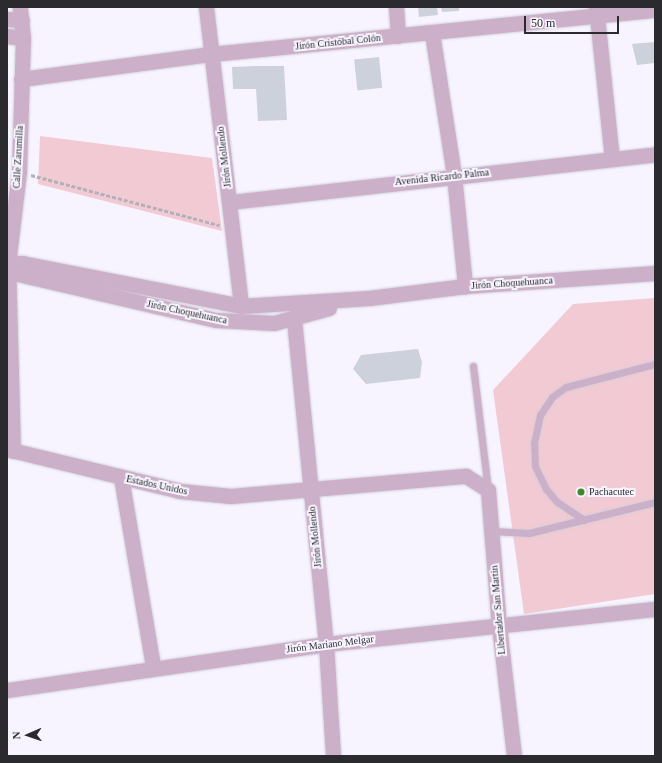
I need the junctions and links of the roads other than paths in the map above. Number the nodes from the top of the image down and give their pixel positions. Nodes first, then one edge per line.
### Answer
1 (206, 7) edge
2 (396, 7) edge
3 (655, 10) edge
4 (597, 12) edge
5 (21, 14) edge
6 (7, 19) edge
7 (432, 33) junction
8 (7, 36) edge
9 (398, 36) junction
10 (23, 38) junction
11 (211, 54) junction
12 (22, 79) junction
13 (655, 154) edge
14 (612, 159) junction
15 (454, 175) junction
16 (230, 202) junction
17 (8, 264) edge
18 (655, 273) edge
19 (465, 286) junction
20 (369, 298) junction
21 (241, 306) junction
22 (294, 319) junction
23 (655, 364) edge
24 (473, 366) dead end
25 (10, 450) edge
26 (121, 477) junction
27 (310, 489) junction
28 (488, 490) junction
29 (655, 502) edge
30 (584, 520) junction
31 (492, 531) junction
32 (655, 609) edge
33 (499, 626) junction
34 (326, 644) junction
35 (153, 667) junction
36 (7, 690) edge
37 (332, 756) edge
38 (514, 756) edge

1 - 11 street, Jirón Mollendo
2 - 9 street
3 - 4 street, Jirón Cristóbal Colón
4 - 7 street, Jirón Cristóbal Colón
4 - 14 street
5 - 6 street
5 - 10 street, Calle Zarumilla
7 - 9 street, Jirón Cristóbal Colón
7 - 15 street
8 - 10 street
9 - 11 street, Jirón Cristóbal Colón
10 - 12 street, Calle Zarumilla
11 - 12 street, Jirón Cristóbal Colón
11 - 16 street, Jirón Mollendo
12 - 17 street, Calle Zarumilla
13 - 14 street, Avenida Ricardo Palma
14 - 15 street, Avenida Ricardo Palma
15 - 16 street, Avenida Ricardo Palma
15 - 19 street
16 - 21 street, Jirón Mollendo
17 - 21 street, Jirón Choquehuanca
17 - 22 street, Jirón Choquehuanca
17 - 25 street, Calle Zarumilla
18 - 19 street, Jirón Choquehuanca
19 - 20 street, Jirón Choquehuanca
20 - 21 street, Jirón Choquehuanca
20 - 22 street, Jirón Choquehuanca
22 - 27 street, Jirón Mollendo
23 - 30 lane
24 - 28 lane
25 - 26 street, Estados Unidos
26 - 27 street, Estados Unidos
26 - 35 street
27 - 28 street, Estados Unidos
27 - 34 street, Jirón Mollendo
28 - 31 street, Libertador San Martin
29 - 30 lane
30 - 31 lane
31 - 33 street, Libertador San Martin
32 - 33 street, Jirón Mariano Melgar
33 - 34 street, Jirón Mariano Melgar
33 - 38 street, Libertador San Martin
34 - 35 street, Jirón Mariano Melgar
34 - 37 street, Jirón Mollendo
35 - 36 street, Jirón Mariano Melgar

